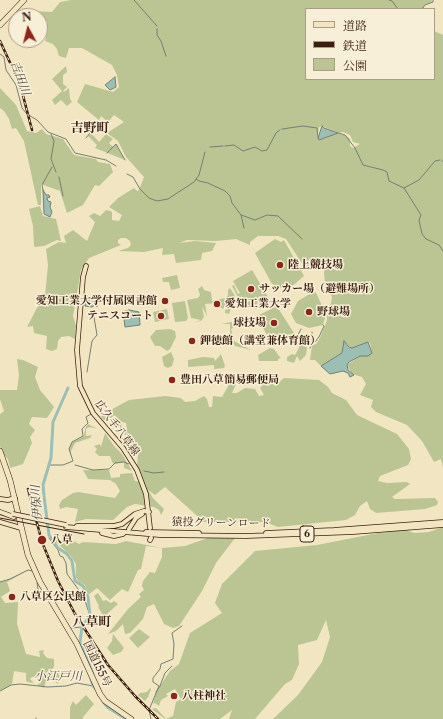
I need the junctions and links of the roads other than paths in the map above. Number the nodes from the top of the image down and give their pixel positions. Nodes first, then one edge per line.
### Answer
1 (19, 0) edge
2 (24, 0) edge
3 (0, 20) edge
4 (0, 25) edge
5 (86, 266) dead end
6 (0, 451) edge
7 (15, 498) junction
8 (0, 499) edge
9 (0, 512) edge
10 (148, 512) junction
11 (0, 522) edge
12 (443, 523) edge
13 (66, 526) junction
14 (77, 526) junction
15 (21, 528) junction
16 (150, 528) dead end
17 (129, 529) dead end
18 (92, 530) junction
19 (123, 534) dead end
20 (131, 719) edge

1 - 3 highway
2 - 4 highway
5 - 10 main road, 広久手八草線
6 - 7 highway, 国道155号
7 - 8 main road
7 - 15 highway, 国道155号
9 - 13 main road, 猿投グリーンロード / 6, bridge
10 - 14 main road
10 - 16 main road, 広久手八草線
10 - 17 main road
11 - 15 main road
12 - 14 main road, 猿投グリーンロード / 6
12 - 18 main road, 猿投グリーンロード / 6
13 - 14 main road, 猿投グリーンロード / 6
13 - 18 main road, 猿投グリーンロード / 6
15 - 20 highway, 国道155号
18 - 19 main road

